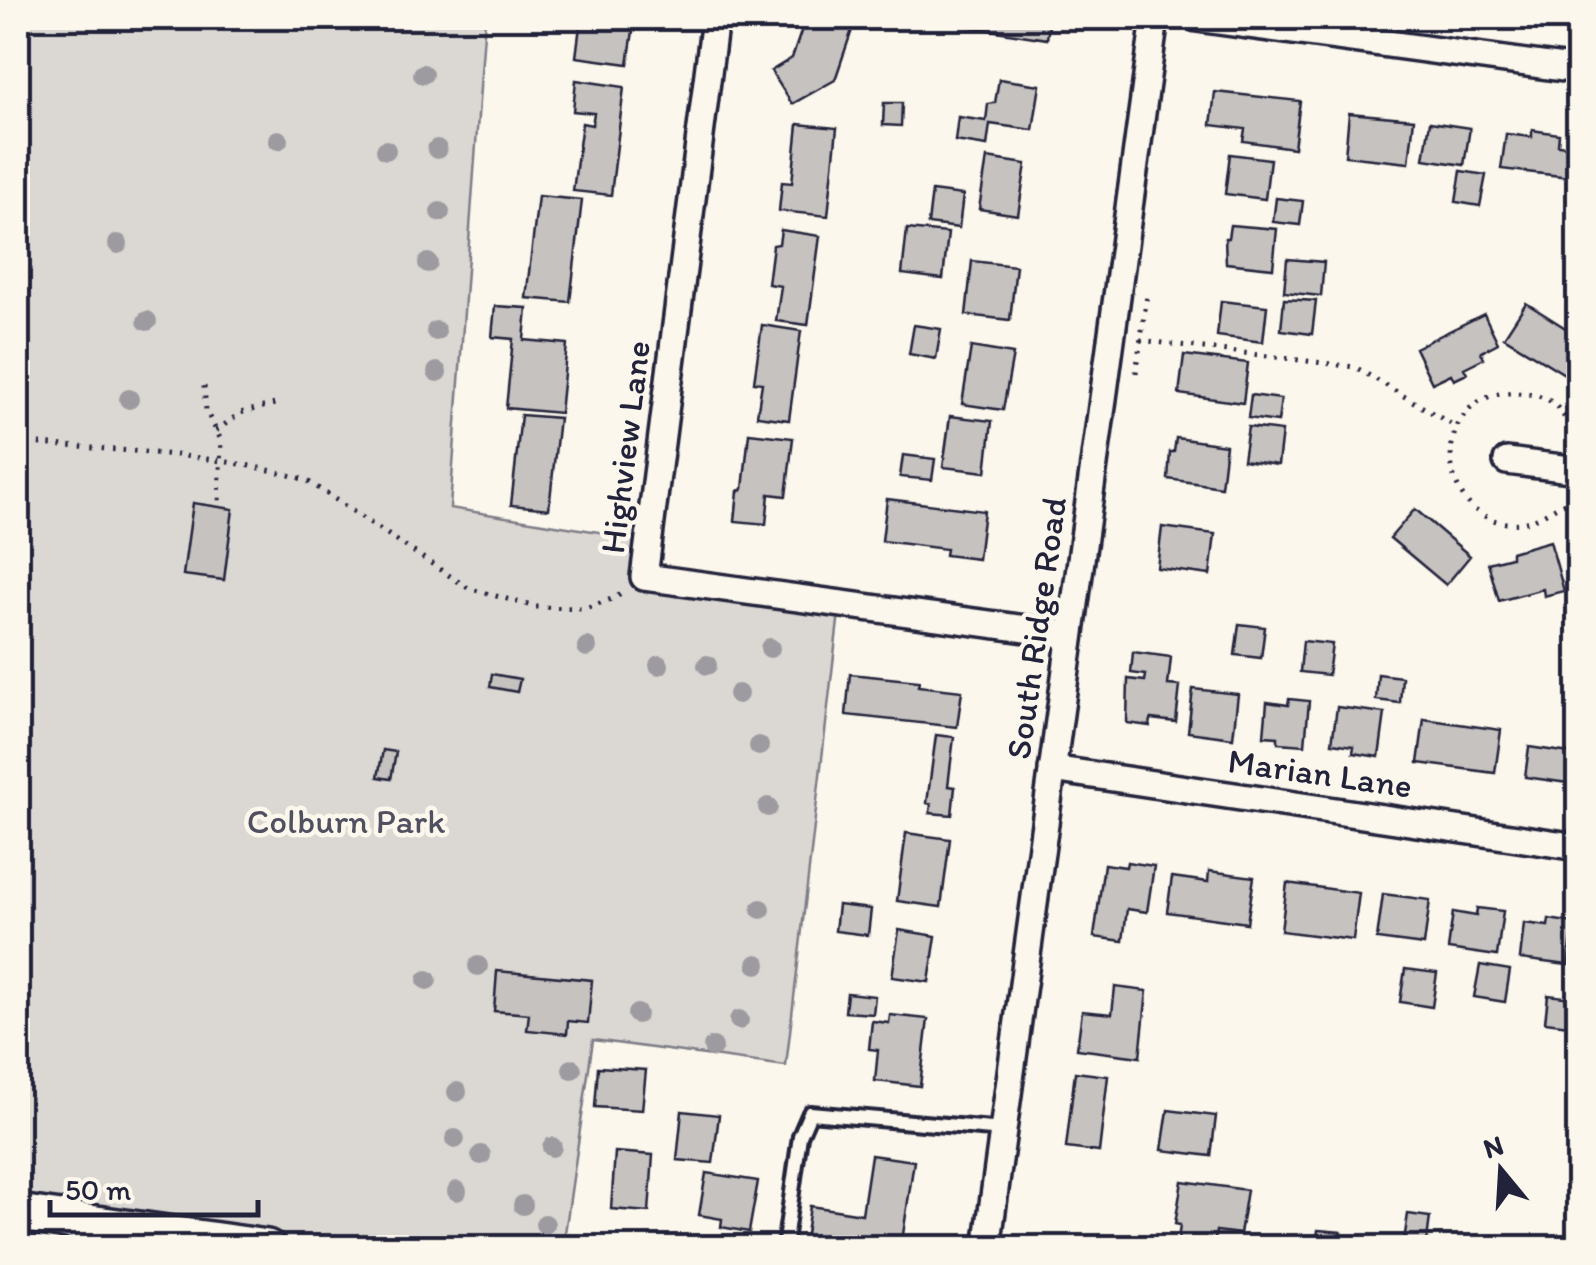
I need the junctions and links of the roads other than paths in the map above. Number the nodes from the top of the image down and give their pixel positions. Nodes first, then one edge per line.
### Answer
1 (716, 18) edge
2 (1155, 18) edge
3 (1197, 18) edge
4 (1578, 70) edge
5 (1507, 460) dead end
6 (1578, 470) edge
7 (1070, 635) junction
8 (1052, 769) junction
9 (1578, 847) edge
10 (1003, 1130) junction
11 (18, 1213) edge
12 (267, 1248) edge
13 (784, 1248) edge
14 (987, 1248) edge

1 - 7 street, Highview Lane
2 - 7 street, South Ridge Road
3 - 4 street
5 - 6 street
7 - 8 street, South Ridge Road
8 - 9 street, Marian Lane
8 - 10 street, South Ridge Road
10 - 13 lane
10 - 14 street, South Ridge Road
11 - 12 street

